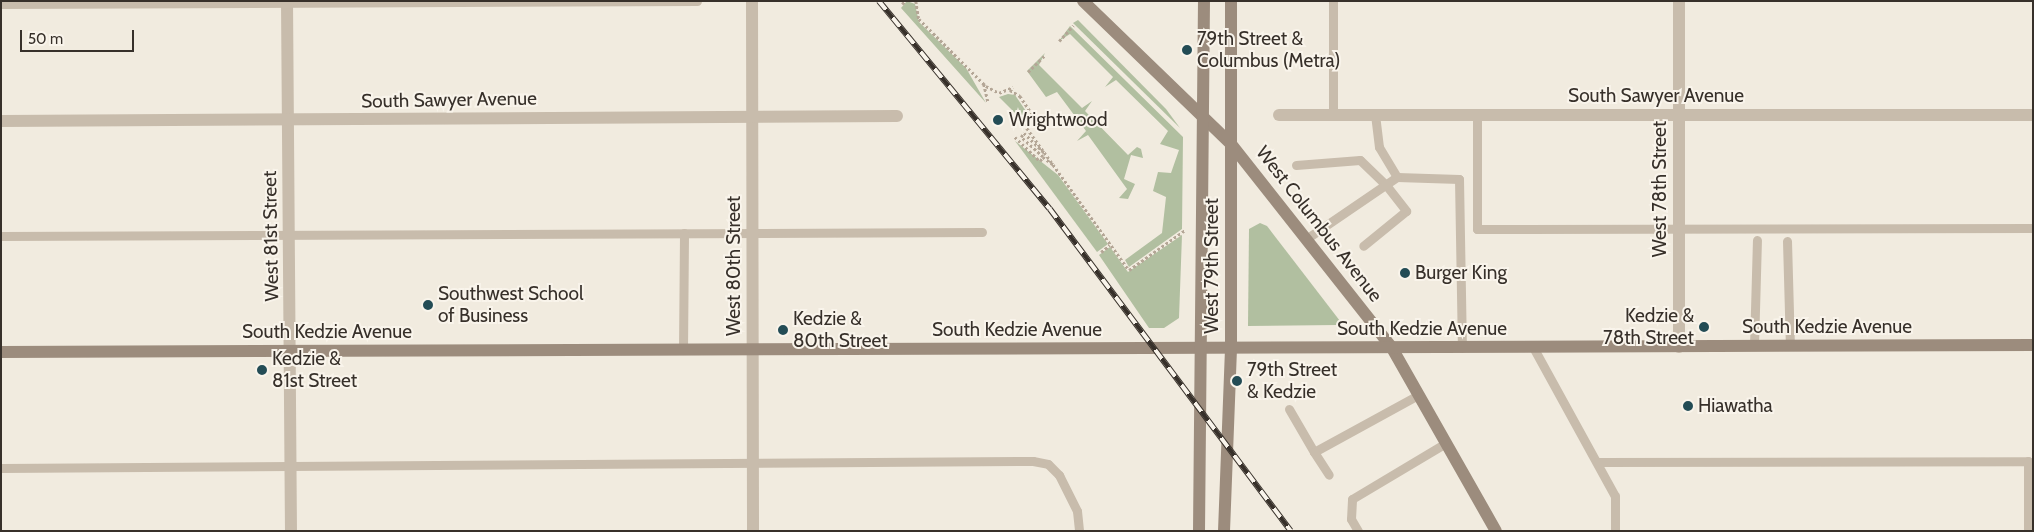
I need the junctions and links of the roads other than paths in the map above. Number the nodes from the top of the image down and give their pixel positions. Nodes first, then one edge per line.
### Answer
1 (697, 1) edge
2 (752, 1) edge
3 (1083, 1) edge
4 (1204, 1) edge
5 (1231, 1) edge
6 (1333, 1) edge
7 (1678, 1) edge
8 (287, 2) edge
9 (1, 4) edge
10 (1678, 114) junction
11 (1279, 115) dead end
12 (1477, 115) junction
13 (2033, 115) edge
14 (752, 116) junction
15 (897, 116) dead end
16 (1334, 116) junction
17 (1375, 116) junction
18 (1206, 119) junction
19 (288, 120) junction
20 (1, 121) edge
21 (1231, 144) junction
22 (1296, 165) dead end
23 (1398, 177) junction
24 (1386, 185) junction
25 (2033, 228) edge
26 (1678, 230) junction
27 (982, 232) dead end
28 (684, 233) junction
29 (753, 233) junction
30 (289, 235) junction
31 (1, 236) edge
32 (1306, 239) junction
33 (1757, 240) dead end
34 (1787, 241) dead end
35 (1363, 246) dead end
36 (2033, 345) edge
37 (1754, 346) junction
38 (1790, 346) junction
39 (1534, 347) junction
40 (1679, 347) junction
41 (1392, 348) junction
42 (1462, 348) junction
43 (1202, 349) junction
44 (1231, 349) junction
45 (683, 350) junction
46 (753, 350) junction
47 (291, 351) junction
48 (1, 352) edge
49 (1418, 395) junction
50 (1289, 409) dead end
51 (1446, 443) junction
52 (1314, 452) junction
53 (1597, 462) junction
54 (753, 464) junction
55 (290, 467) junction
56 (1, 468) edge
57 (1329, 475) dead end
58 (290, 531) edge
59 (753, 531) edge
60 (1079, 531) edge
61 (1199, 531) edge
62 (1224, 531) edge
63 (1358, 531) edge
64 (1496, 531) edge
65 (1615, 531) edge
66 (2028, 531) edge

1 - 8 lane
2 - 14 street, West 80th Street
3 - 18 main road, West Columbus Avenue
4 - 18 main road, West 79th Street
5 - 21 main road, West 79th Street
6 - 16 lane
7 - 10 street, West 78th Street
8 - 9 lane
8 - 19 street, West 81st Street
10 - 12 street, South Sawyer Avenue
10 - 13 street, South Sawyer Avenue
10 - 26 street, West 78th Street
11 - 16 street, South Sawyer Avenue
12 - 17 street, South Sawyer Avenue
12 - 26 lane
14 - 15 street, South Sawyer Avenue
14 - 19 street, South Sawyer Avenue
14 - 29 street, West 80th Street
16 - 17 street, South Sawyer Avenue
17 - 23 lane
18 - 21 main road, West Columbus Avenue
18 - 43 main road, West 79th Street
19 - 20 street, South Sawyer Avenue
19 - 30 street, West 81st Street
21 - 32 main road, West Columbus Avenue
21 - 44 main road, West 79th Street
22 - 24 lane
23 - 24 lane
23 - 42 lane
24 - 32 lane
24 - 35 lane
25 - 26 lane
26 - 40 street, West 78th Street
27 - 29 lane
28 - 29 lane
28 - 30 lane
28 - 45 lane
29 - 46 street, West 80th Street
30 - 31 lane
30 - 47 street, West 81st Street
32 - 41 main road, West Columbus Avenue
33 - 37 lane
34 - 38 lane
36 - 38 main road, South Kedzie Avenue
37 - 38 main road, South Kedzie Avenue
37 - 40 main road, South Kedzie Avenue
39 - 40 main road, South Kedzie Avenue
39 - 42 main road, South Kedzie Avenue
39 - 53 lane
41 - 42 main road, South Kedzie Avenue
41 - 44 main road, South Kedzie Avenue
41 - 49 main road, West Columbus Avenue
43 - 44 main road, South Kedzie Avenue
43 - 46 main road, South Kedzie Avenue
43 - 61 main road, West 79th Street
44 - 62 main road, West 79th Street
45 - 46 main road, South Kedzie Avenue
45 - 47 main road, South Kedzie Avenue
46 - 54 street, West 80th Street
47 - 48 main road, South Kedzie Avenue
47 - 55 street, West 81st Street
49 - 51 main road, West Columbus Avenue
49 - 52 lane
50 - 52 lane
51 - 63 lane
51 - 64 main road, West Columbus Avenue
52 - 57 lane
53 - 65 lane
53 - 66 lane
54 - 55 lane
54 - 59 street, West 80th Street
54 - 60 lane
55 - 56 lane
55 - 58 street, West 81st Street

